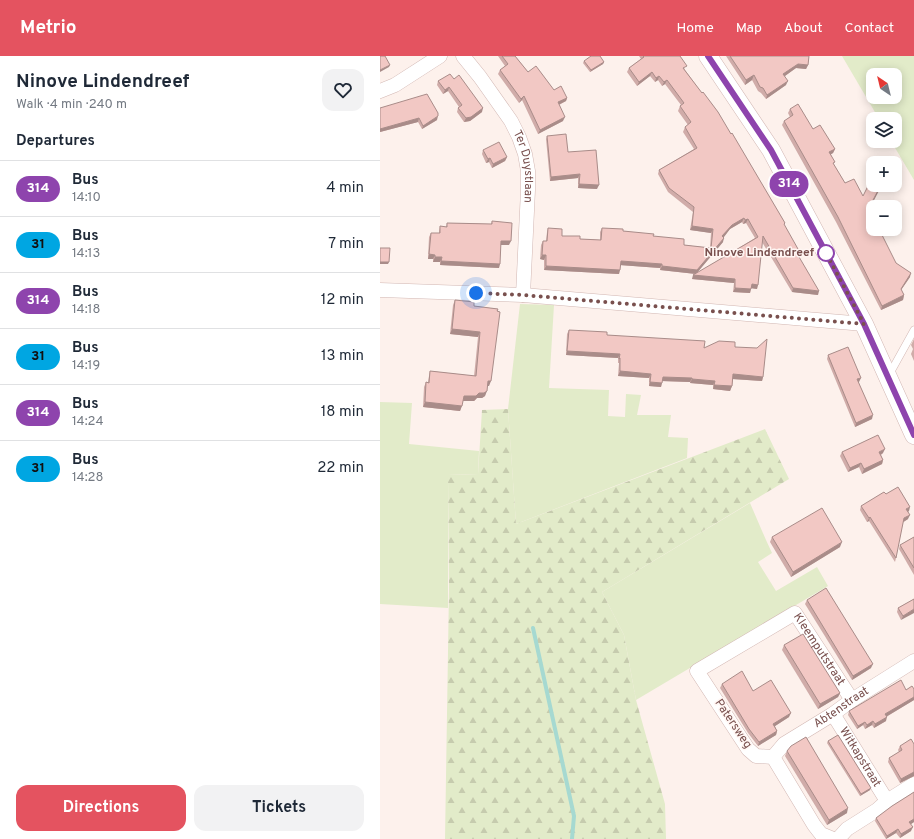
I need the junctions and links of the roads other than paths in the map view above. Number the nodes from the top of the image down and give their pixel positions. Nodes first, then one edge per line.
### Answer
1 (440, 56) edge
2 (463, 56) edge
3 (708, 56) edge
4 (380, 91) edge
5 (380, 290) edge
6 (523, 295) junction
7 (864, 324) junction
8 (914, 330) edge
9 (888, 376) junction
10 (914, 435) edge
11 (914, 662) edge
12 (697, 671) joint
13 (852, 700) junction
14 (834, 714) junction
15 (773, 757) junction
16 (914, 784) edge
17 (887, 801) junction
18 (833, 839) edge
19 (838, 839) edge

1 - 4 street
2 - 6 street, Ter Duystlaan
3 - 7 street
5 - 6 street
6 - 7 street
7 - 9 street
8 - 9 lane
9 - 10 street
11 - 13 street, Abtenstraat
12 - 13 street, Kleemputstraat
12 - 15 street, Patersweg
13 - 14 street, Abtenstraat
14 - 15 street, Abtenstraat
14 - 17 street, Witkapstraat
15 - 18 street
16 - 17 street, Witkapstraat
17 - 19 street, Witkapstraat

